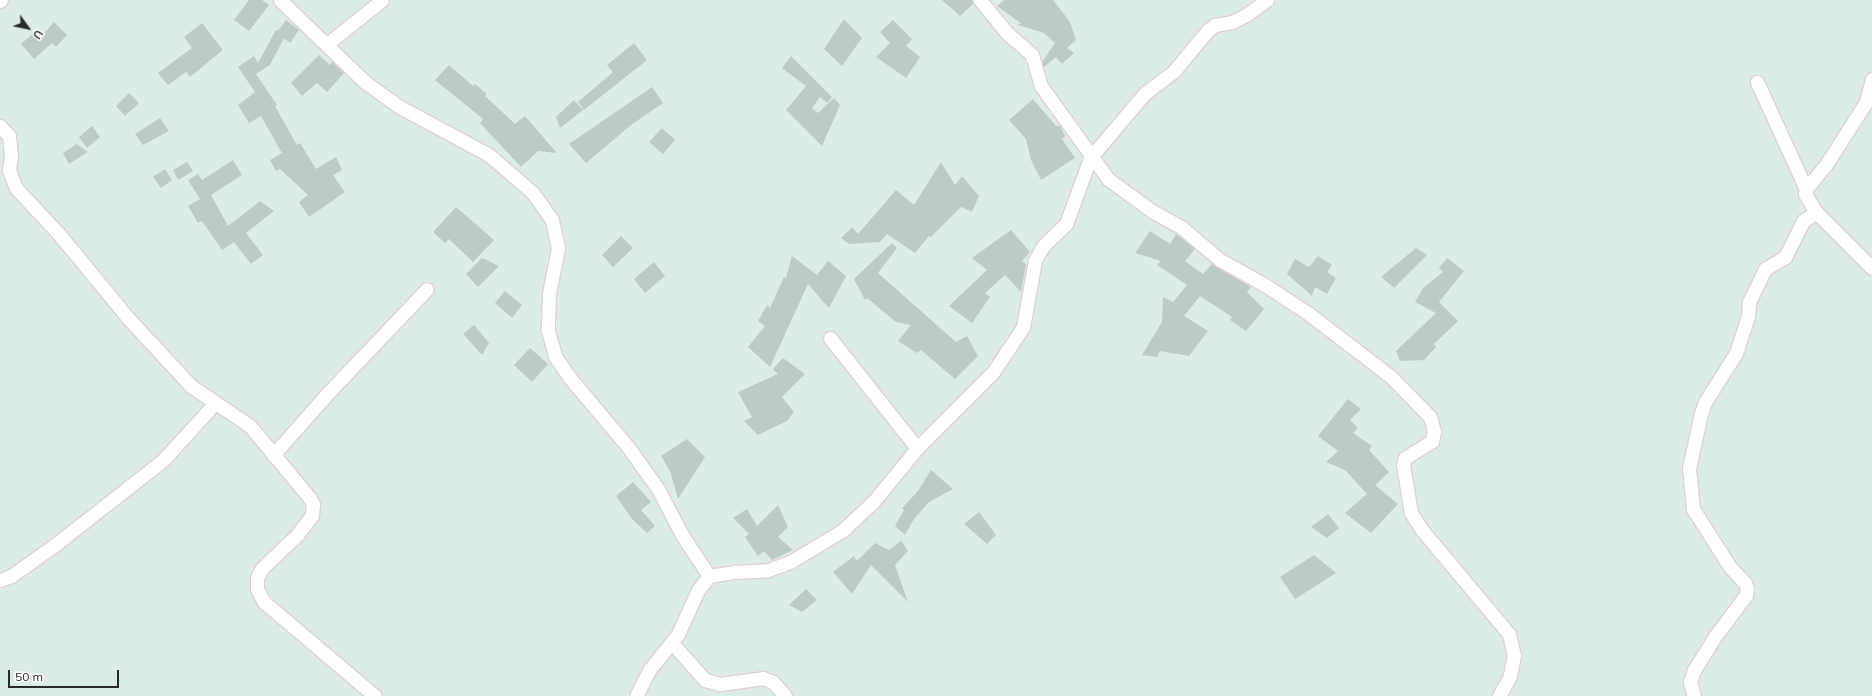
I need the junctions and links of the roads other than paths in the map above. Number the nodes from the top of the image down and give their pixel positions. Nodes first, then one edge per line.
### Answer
1 (280, 0) edge
2 (382, 0) edge
3 (980, 0) edge
4 (1267, 0) edge
5 (327, 44) junction
6 (1872, 80) edge
7 (1757, 82) dead end
8 (0, 126) edge
9 (1090, 158) junction
10 (1806, 189) junction
11 (1816, 212) junction
12 (1872, 268) edge
13 (427, 289) dead end
14 (830, 338) dead end
15 (215, 403) junction
16 (917, 448) junction
17 (273, 455) junction
18 (710, 576) junction
19 (0, 580) edge
20 (672, 643) junction
21 (375, 696) edge
22 (636, 696) edge
23 (785, 696) edge
24 (1499, 696) edge
25 (1694, 696) edge

1 - 5 street
2 - 5 street
3 - 9 street
4 - 9 street
5 - 18 street
6 - 10 street
7 - 10 street
8 - 15 street
9 - 16 street
9 - 24 street
10 - 11 street
11 - 12 street
11 - 25 street
13 - 17 street
14 - 16 street
15 - 17 street
15 - 19 street
16 - 18 street
17 - 21 street
18 - 20 street
20 - 22 street
20 - 23 street

